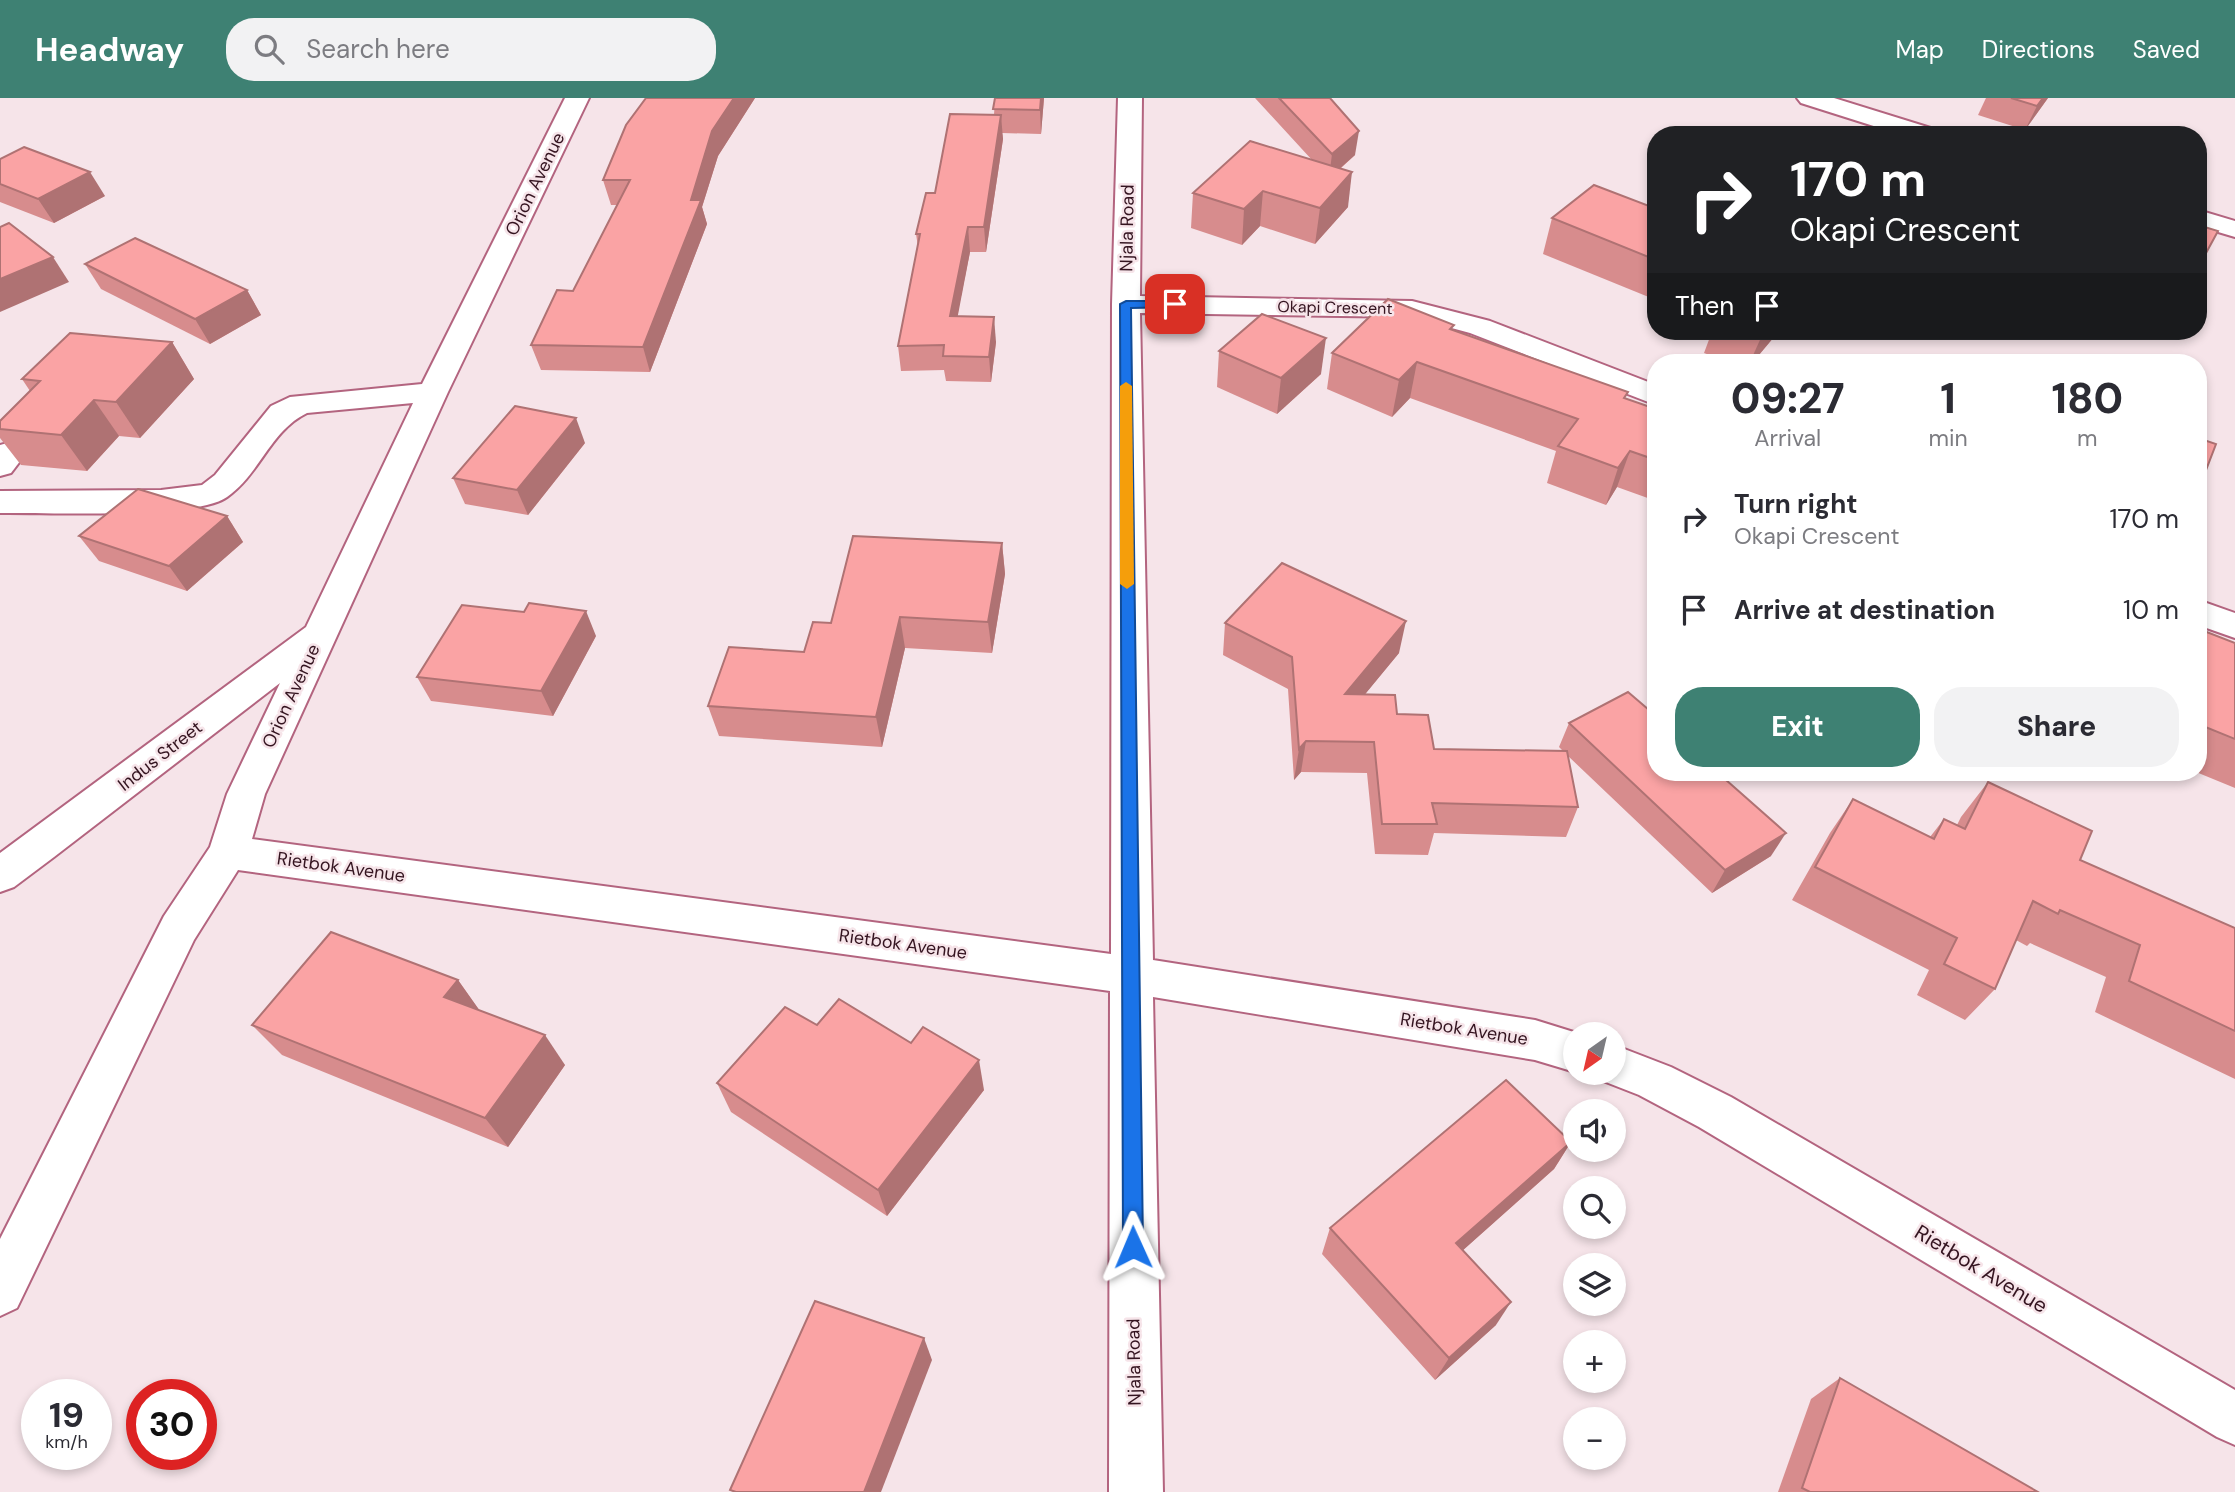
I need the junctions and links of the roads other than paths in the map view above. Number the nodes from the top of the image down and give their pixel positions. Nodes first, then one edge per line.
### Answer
1 (578, 98) edge
2 (1130, 98) edge
3 (1809, 98) edge
4 (1899, 126) edge
5 (2207, 221) edge
6 (2235, 229) edge
7 (1126, 304) junction
8 (433, 392) junction
9 (1647, 392) edge
10 (0, 502) edge
11 (2207, 615) edge
12 (2235, 626) edge
13 (319, 635) junction
14 (228, 852) junction
15 (0, 875) edge
16 (1129, 975) junction
17 (1563, 1048) edge
18 (1626, 1070) edge
19 (0, 1291) edge
20 (2235, 1419) edge
21 (1136, 1492) edge

1 - 8 street, Orion Avenue
2 - 7 street, Njala Road
3 - 4 street
5 - 6 street
7 - 9 street, Okapi Crescent
7 - 16 street, Njala Road
8 - 10 street
8 - 13 street, Orion Avenue
11 - 12 street
13 - 14 street, Orion Avenue
13 - 15 street, Indus Street
14 - 16 street, Rietbok Avenue
14 - 19 street, Orion Avenue
16 - 17 street, Rietbok Avenue
16 - 21 street, Njala Road
18 - 20 street, Rietbok Avenue

